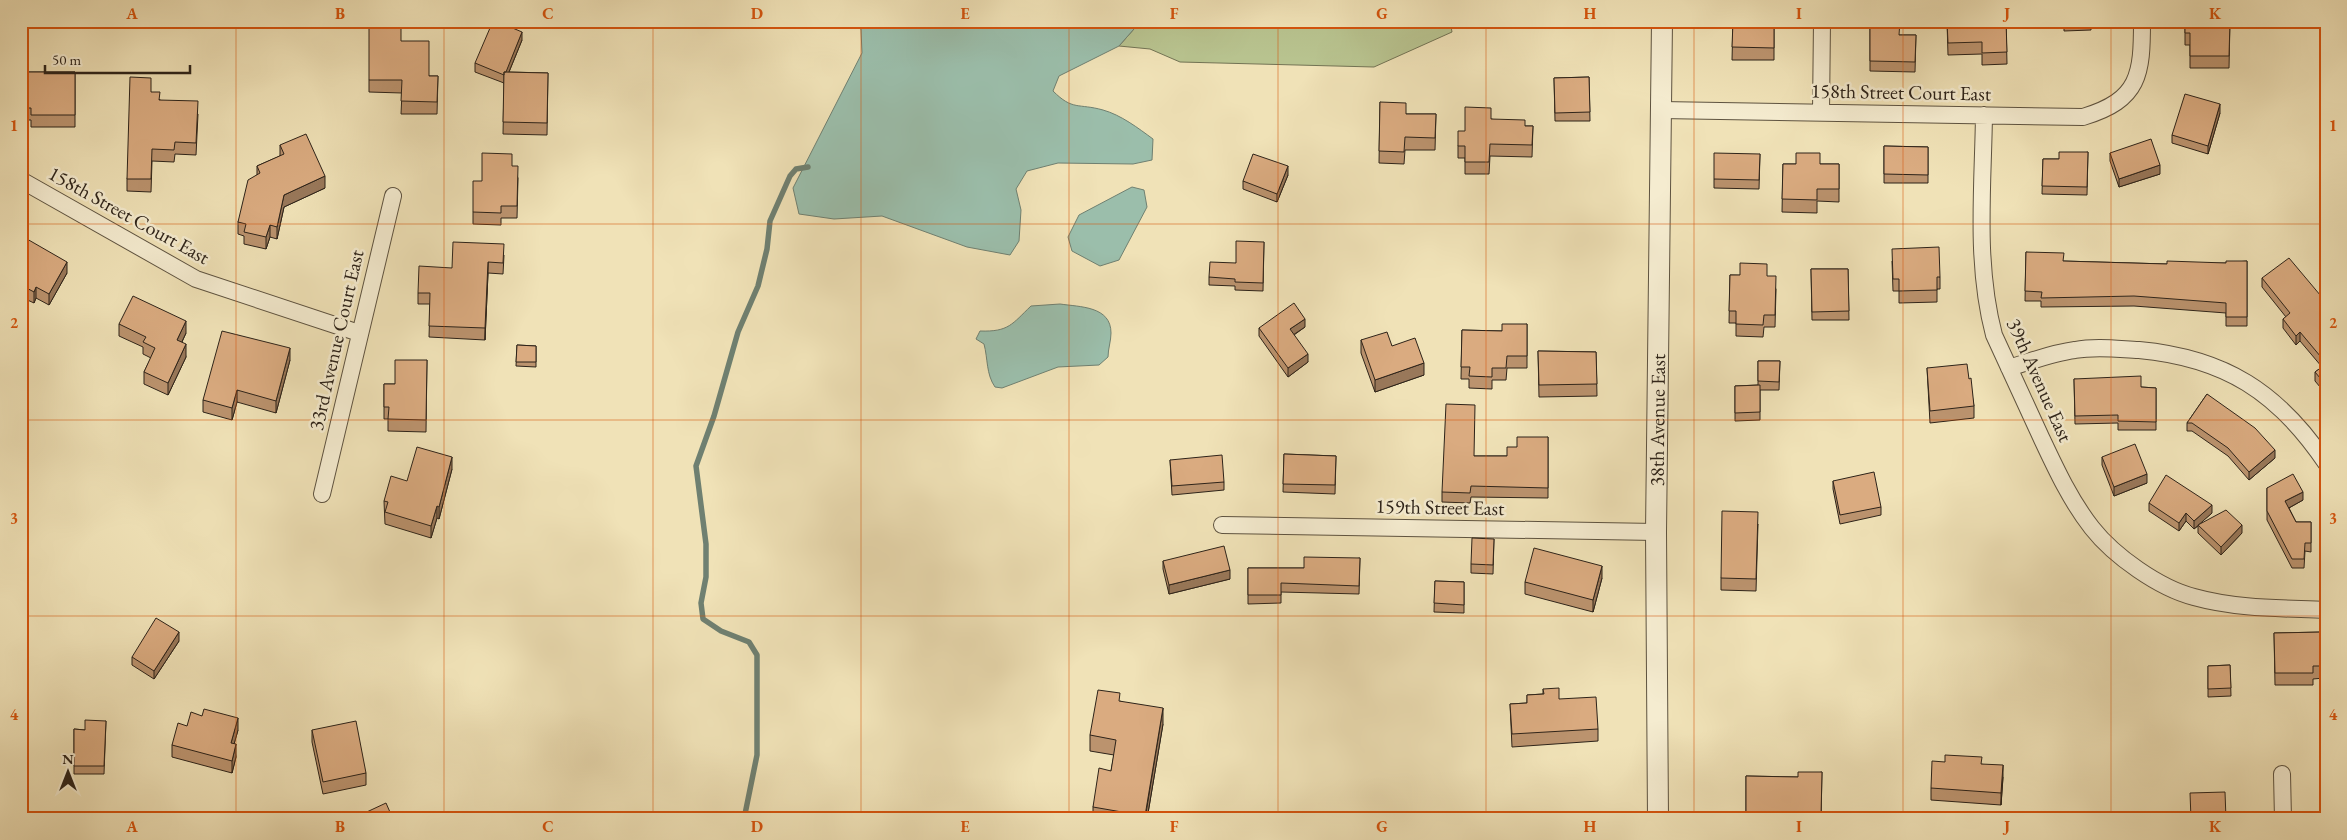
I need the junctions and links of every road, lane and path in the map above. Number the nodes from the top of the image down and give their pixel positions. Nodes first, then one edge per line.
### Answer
1 (1662, 21) edge
2 (1822, 21) edge
3 (2142, 21) edge
4 (1661, 110) junction
5 (1821, 112) junction
6 (1984, 115) junction
7 (21, 180) edge
8 (393, 196) dead end
9 (360, 333) junction
10 (2009, 368) junction
11 (2326, 463) edge
12 (322, 494) dead end
13 (1222, 525) dead end
14 (1656, 532) junction
15 (2326, 610) edge
16 (2282, 774) dead end
17 (1658, 819) edge
18 (2283, 819) edge

1 - 4 street, 38th Avenue East
2 - 5 street
3 - 6 street, 158th Street Court East
4 - 5 street, 158th Street Court East
4 - 14 street, 38th Avenue East
5 - 6 street, 158th Street Court East
6 - 10 street, 39th Avenue East
7 - 9 street, 158th Street Court East
8 - 9 street, 33rd Avenue Court East
9 - 12 street, 33rd Avenue Court East
10 - 11 street
10 - 15 street, 39th Avenue East
13 - 14 street, 159th Street East
14 - 17 street, 38th Avenue East
16 - 18 street

